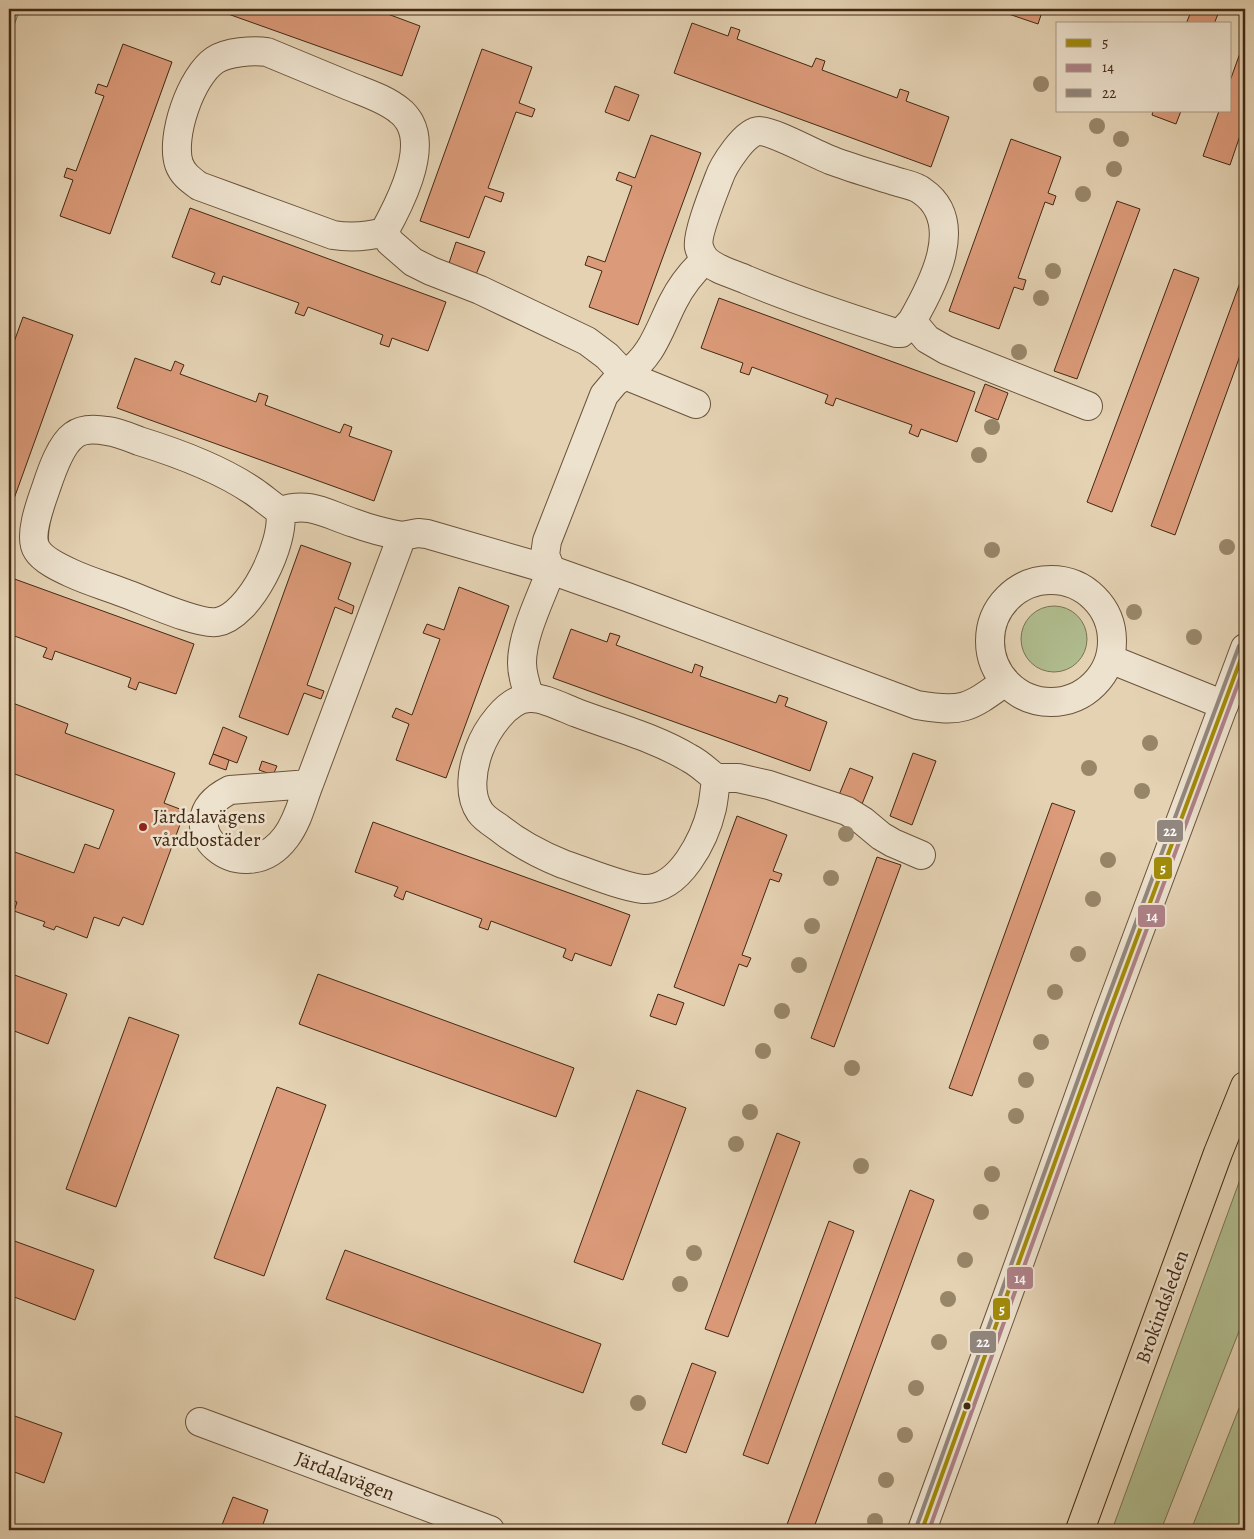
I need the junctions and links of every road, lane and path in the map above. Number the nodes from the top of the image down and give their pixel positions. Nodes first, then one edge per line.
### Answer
1 (384, 232) junction
2 (705, 260) junction
3 (912, 321) junction
4 (625, 376) junction
5 (696, 404) dead end
6 (1088, 406) dead end
7 (280, 511) junction
8 (402, 536) junction
9 (551, 570) junction
10 (1245, 648) edge
11 (1110, 659) junction
12 (1005, 682) junction
13 (530, 698) junction
14 (1224, 705) junction
15 (716, 778) junction
16 (309, 784) dead end
17 (921, 855) dead end
18 (1245, 1086) edge
19 (200, 1422) dead end
20 (490, 1530) edge
21 (922, 1530) edge
22 (1080, 1530) edge

1 - 1 street
1 - 4 street
2 - 3 street
2 - 3 street
2 - 4 street
3 - 6 street
4 - 5 street
4 - 9 street
7 - 7 street
7 - 8 street
8 - 9 street
8 - 16 street
9 - 12 street
9 - 13 street
10 - 14 street
11 - 12 street
11 - 12 street
11 - 14 street
13 - 15 street
13 - 15 street
14 - 21 street
15 - 17 street
18 - 22 main road, Brokindsleden
19 - 20 street, Järdalavägen

